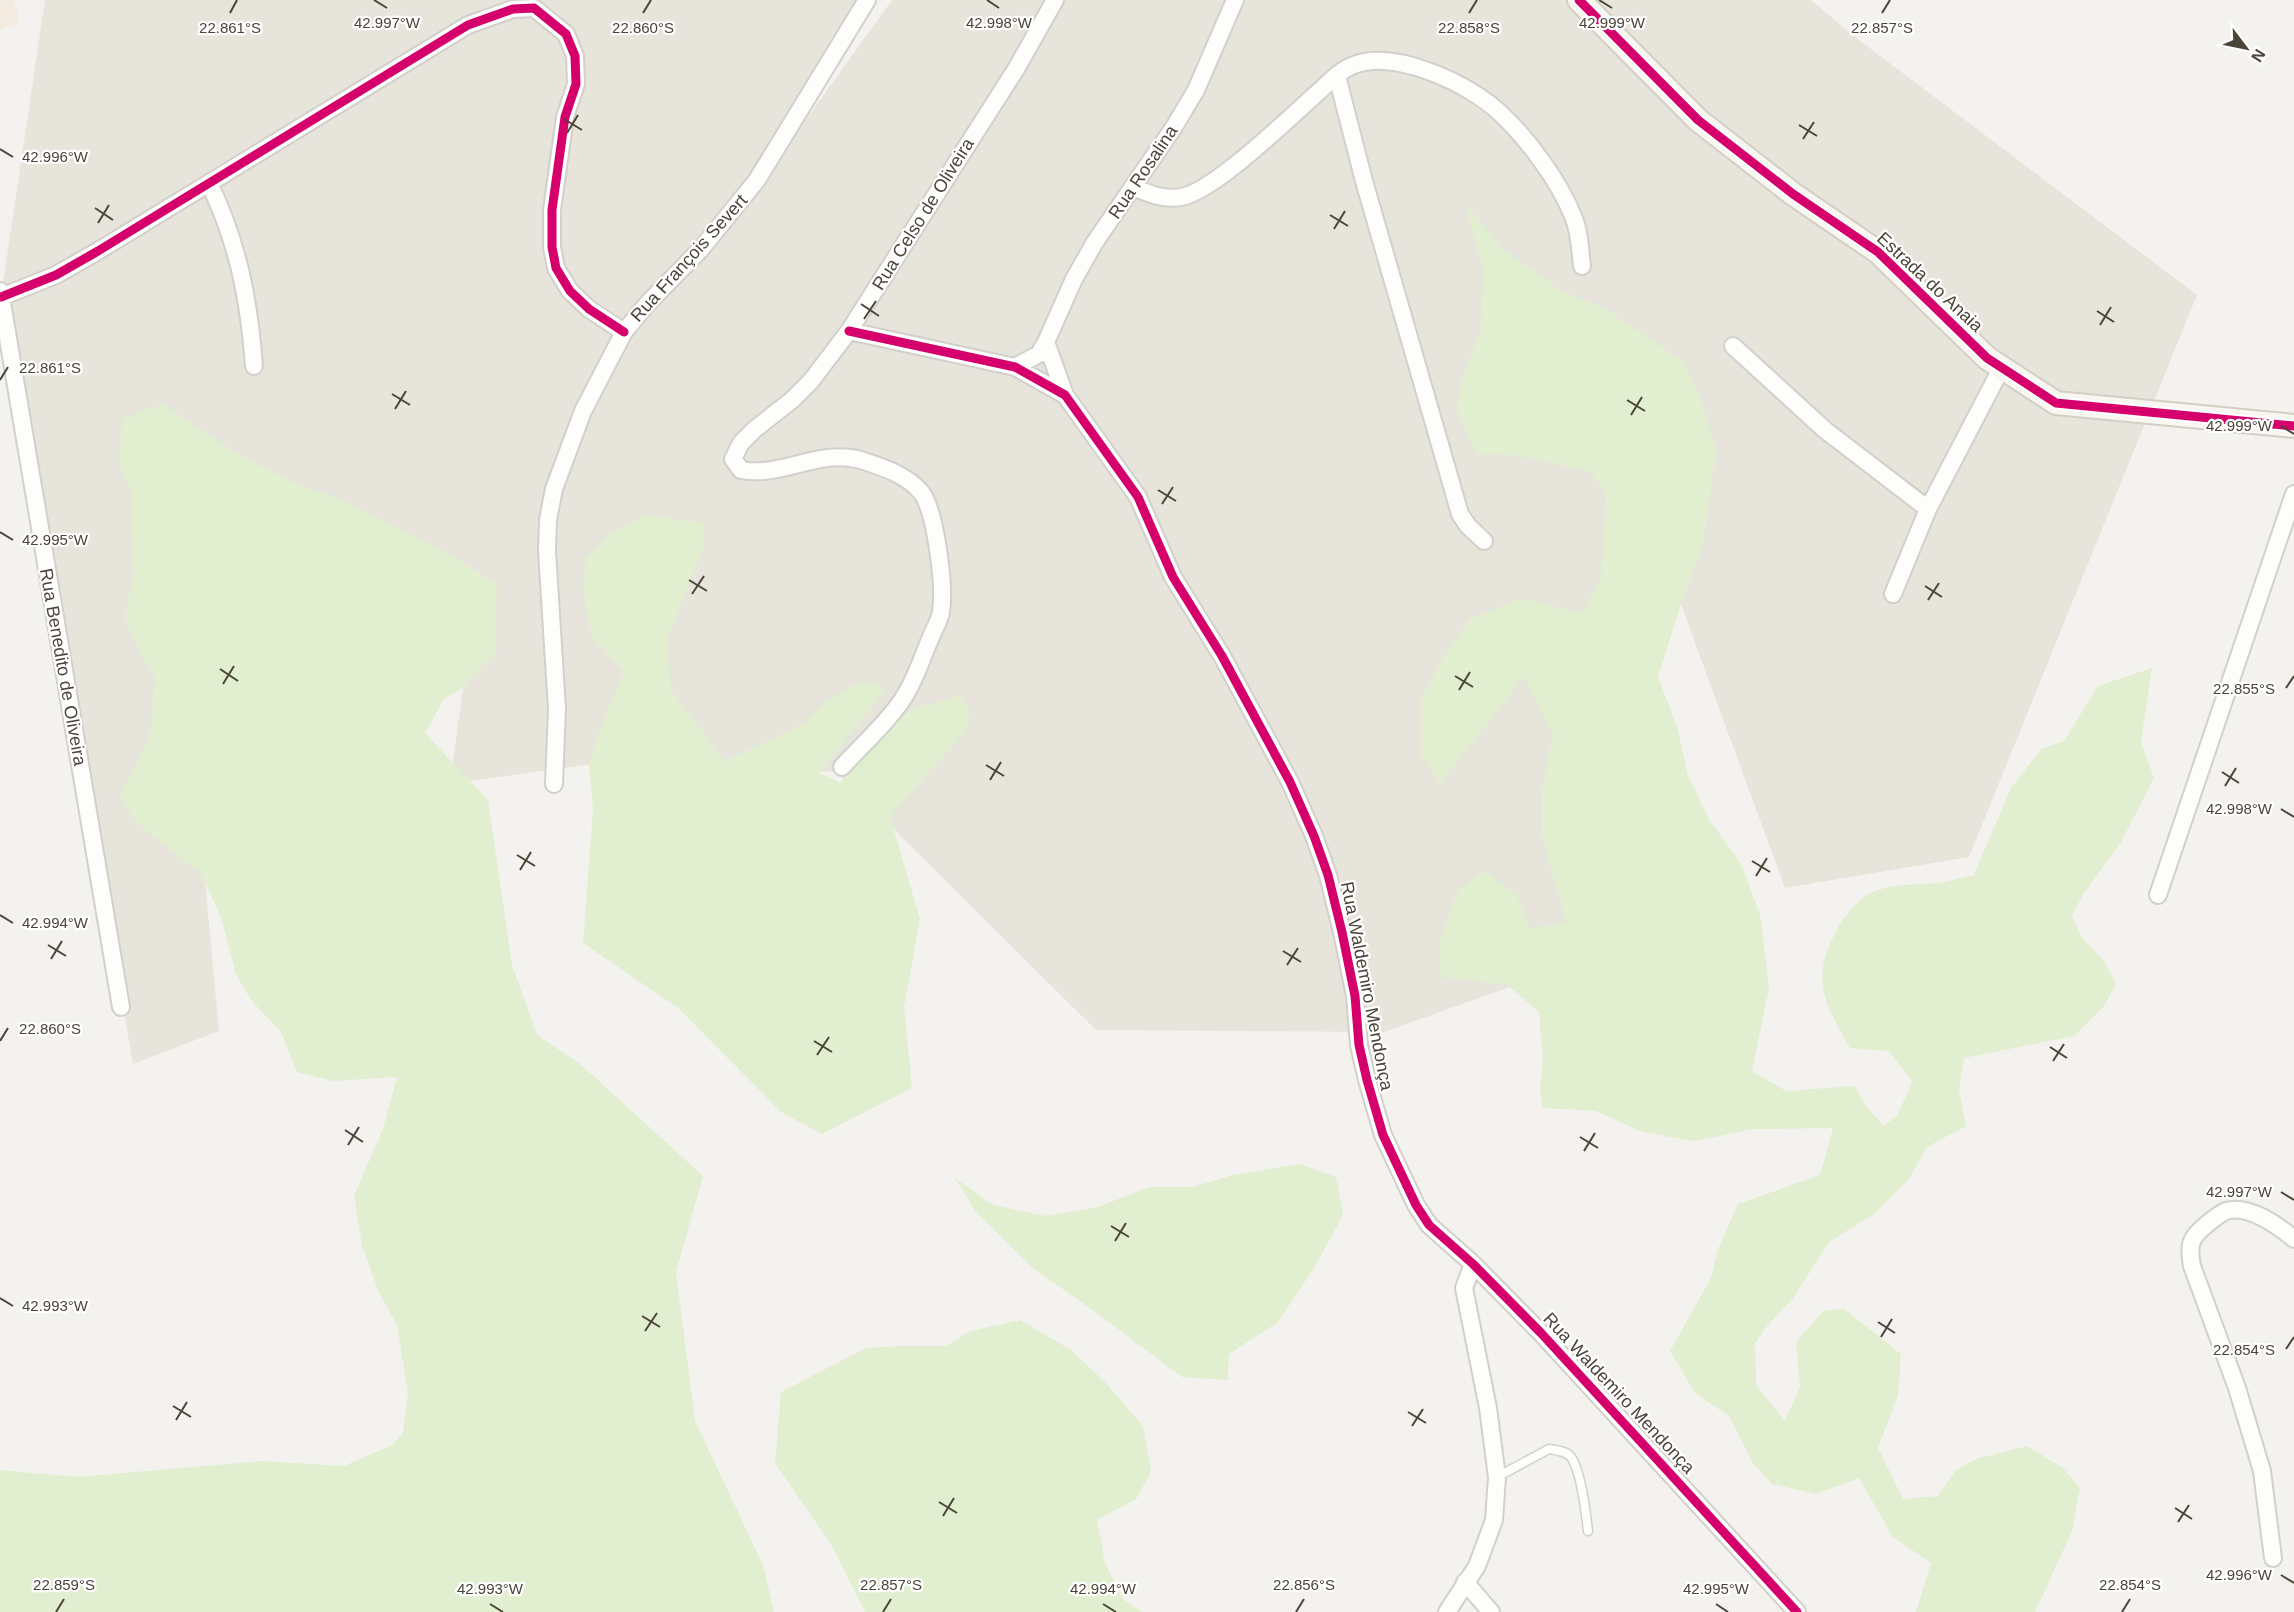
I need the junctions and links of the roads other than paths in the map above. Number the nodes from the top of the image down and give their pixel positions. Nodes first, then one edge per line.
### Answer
1 (867, 0) edge
2 (1055, 0) edge
3 (1235, 0) edge
4 (1579, 0) edge
5 (1337, 76) junction
6 (209, 183) junction
7 (1133, 187) junction
8 (1582, 266) dead end
9 (0, 291) edge
10 (1, 297) edge
11 (849, 331) junction
12 (624, 332) junction
13 (1046, 342) junction
14 (1732, 346) dead end
15 (254, 366) dead end
16 (1015, 367) junction
17 (2001, 369) junction
18 (1065, 395) junction
19 (2294, 426) edge
20 (2294, 494) edge
21 (1928, 509) junction
22 (1484, 541) dead end
23 (1893, 594) dead end
24 (842, 767) dead end
25 (554, 783) dead end
26 (2158, 895) dead end
27 (121, 1007) dead end
28 (2294, 1239) edge
29 (1473, 1264) junction
30 (1497, 1477) junction
31 (1588, 1531) dead end
32 (2273, 1558) dead end
33 (1465, 1582) junction
34 (1447, 1612) edge
35 (1491, 1612) edge
36 (1797, 1612) edge

1 - 12 street, Rua François Severt
2 - 11 street, Rua Celso de Oliveira
3 - 7 street, Rua Rosalina
4 - 17 street, Estrada do Anaia
5 - 7 street
5 - 8 street
5 - 22 street
6 - 10 street
6 - 12 street
6 - 15 street
7 - 13 street, Rua Rosalina
9 - 10 street, Rua Benedito de Oliveira
10 - 27 street, Rua Benedito de Oliveira
11 - 16 street, Rua Waldemiro Mendonça
11 - 24 street, Rua Celso de Oliveira
12 - 25 street, Rua François Severt
13 - 16 street, Rua Rosalina
13 - 18 street
14 - 21 street
16 - 18 street, Rua Waldemiro Mendonça
17 - 19 street, Estrada do Anaia
17 - 21 street
18 - 29 street, Rua Waldemiro Mendonça
20 - 26 street
21 - 23 street
28 - 32 street
29 - 30 street
29 - 36 street, Rua Waldemiro Mendonça
30 - 31 lane
30 - 33 street
33 - 34 street
33 - 35 street

